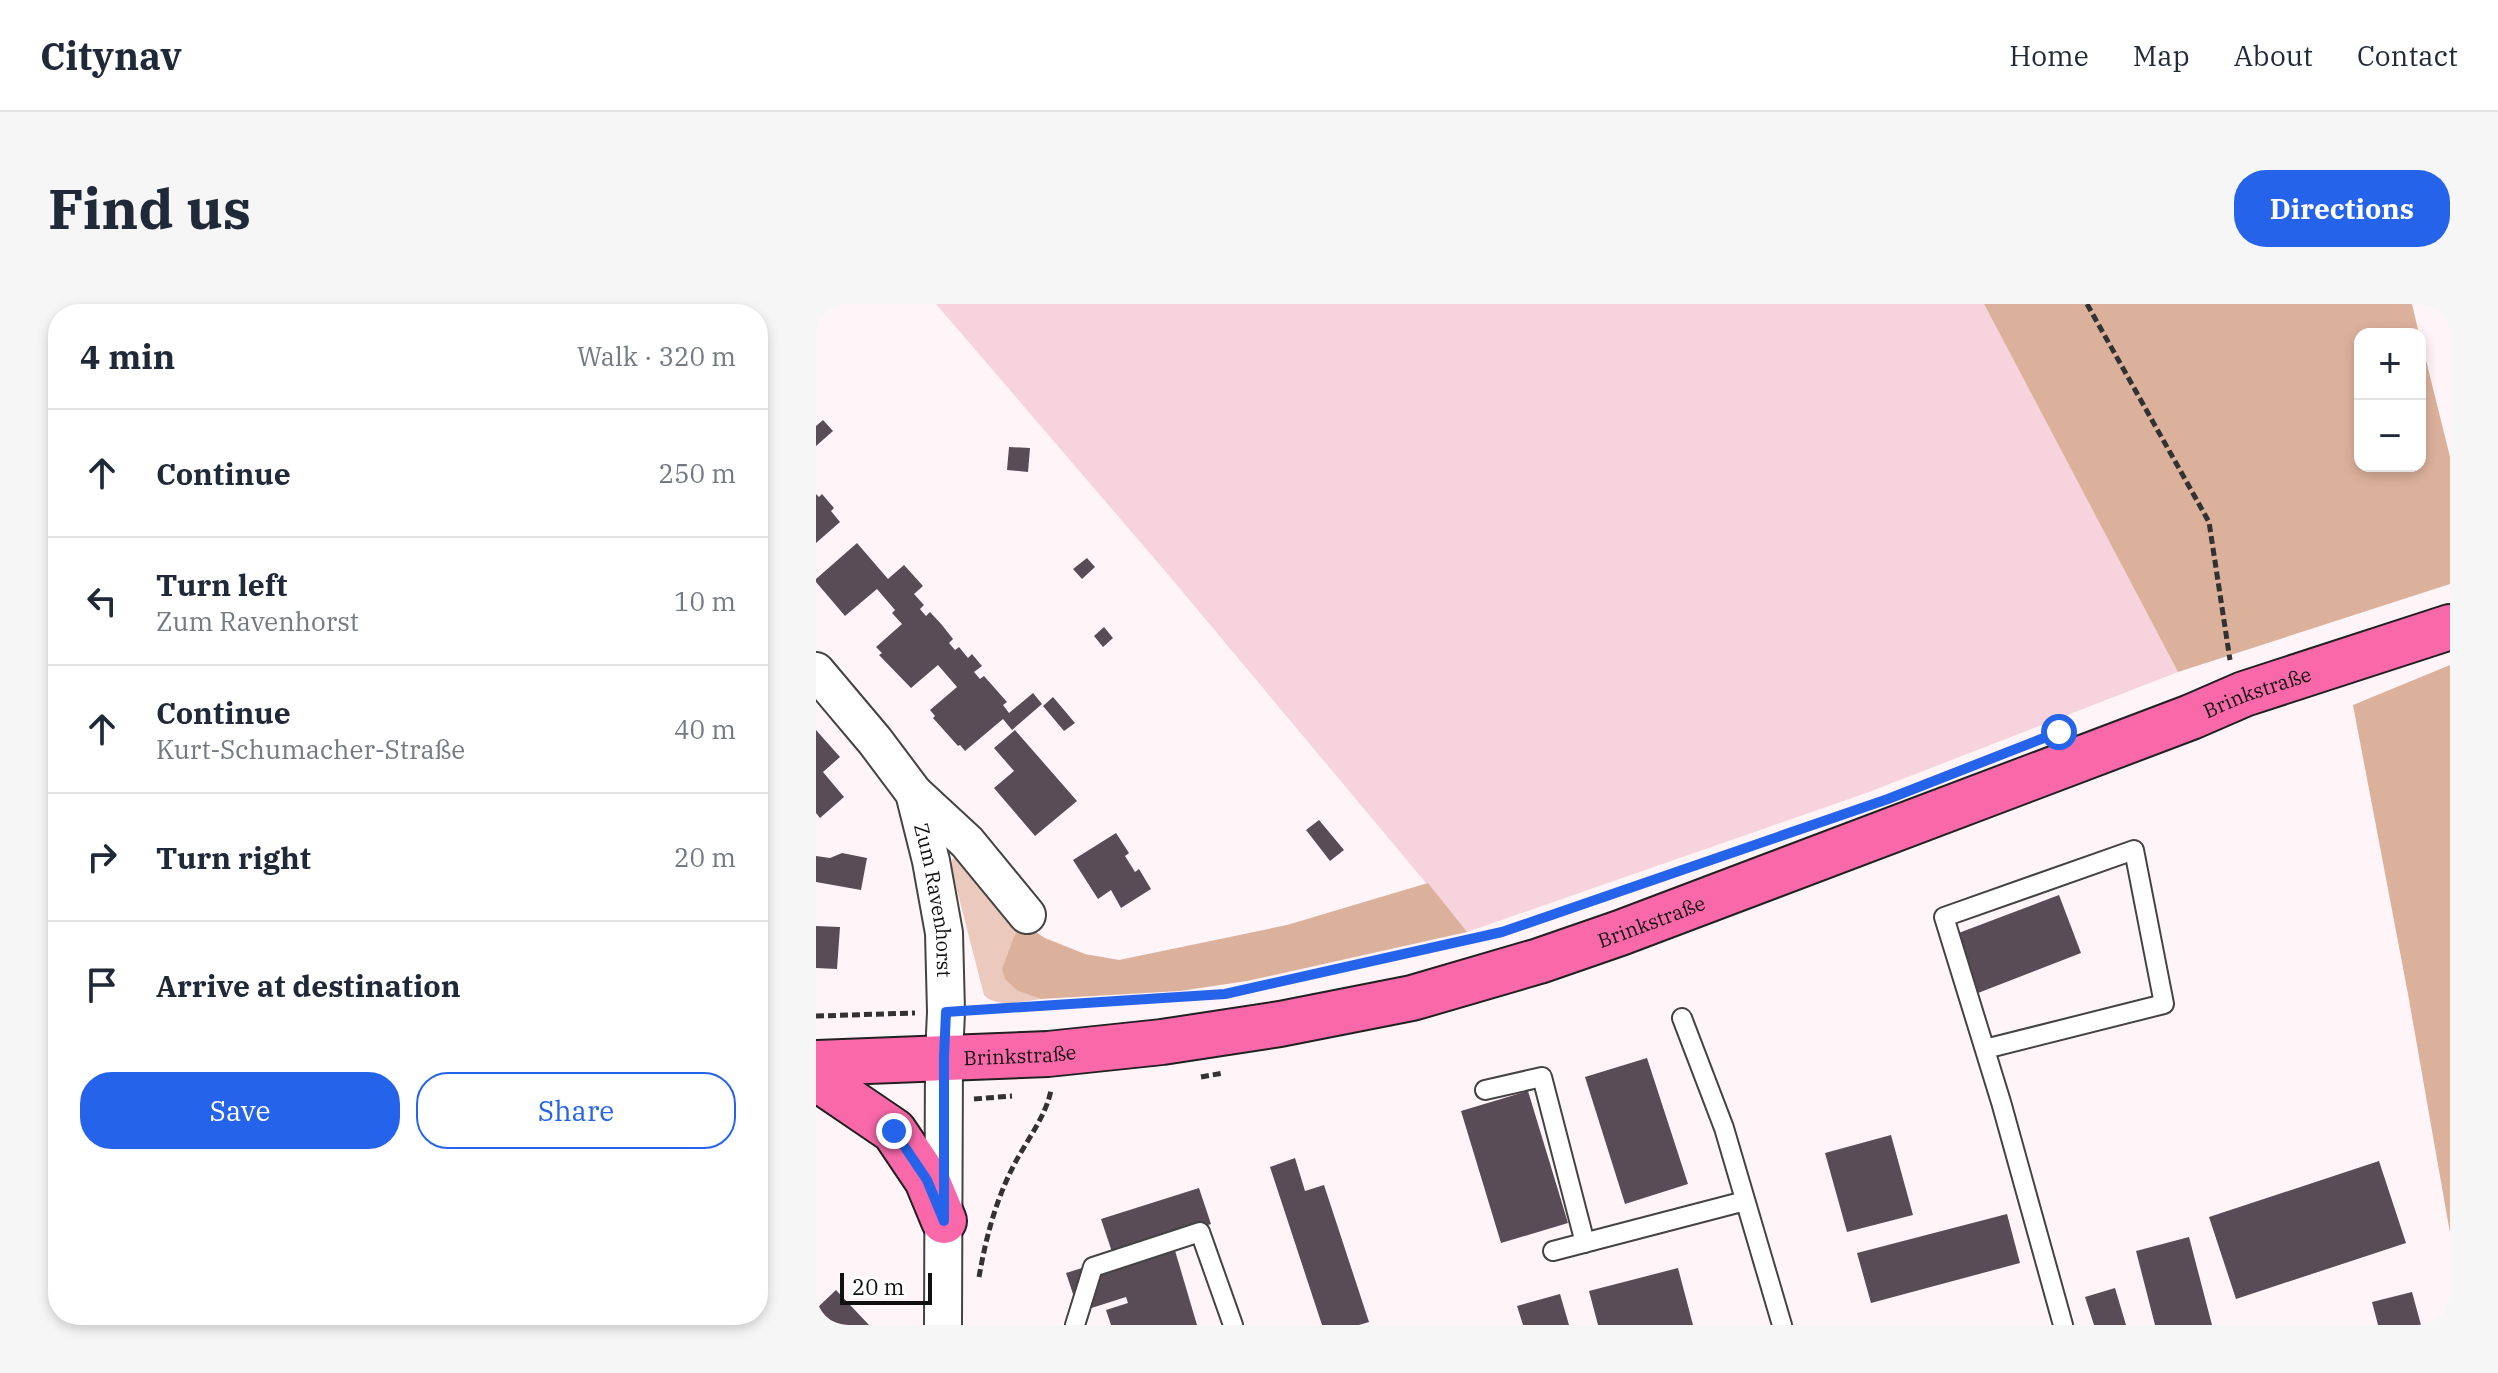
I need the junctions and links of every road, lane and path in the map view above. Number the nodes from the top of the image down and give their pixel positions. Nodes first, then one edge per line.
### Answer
1 (2087, 304) edge
2 (2450, 627) edge
3 (816, 671) edge
4 (2244, 694) junction
5 (914, 793) junction
6 (1017, 902) dead end
7 (1486, 936) dead end
8 (1256, 987) dead end
9 (1210, 995) dead end
10 (1045, 1006) junction
11 (946, 1012) junction
12 (816, 1016) edge
13 (1682, 1018) dead end
14 (1985, 1049) junction
15 (1048, 1054) junction
16 (944, 1057) junction
17 (816, 1063) edge
18 (816, 1078) edge
19 (1485, 1090) dead end
20 (1745, 1201) junction
21 (944, 1221) junction
22 (1585, 1243) junction
23 (1553, 1251) dead end
24 (977, 1287) dead end
25 (943, 1325) edge
26 (1075, 1325) edge
27 (1233, 1325) edge
28 (1782, 1325) edge
29 (2063, 1325) edge

1 - 4 path
2 - 4 main road, Brinkstraße
3 - 5 street, Zum Ravenhorst
4 - 15 main road, Brinkstraße
5 - 6 street, Zum Ravenhorst
5 - 11 street, Zum Ravenhorst
7 - 8 path
9 - 10 path
10 - 11 path
10 - 15 path
11 - 12 path
11 - 16 street, Zum Ravenhorst
13 - 20 lane
14 - 14 lane
14 - 29 lane
15 - 16 main road, Brinkstraße
15 - 24 path
16 - 17 main road, Brinkstraße
16 - 21 street, Zum Ravenhorst
18 - 21 main road
19 - 22 lane
20 - 22 lane
20 - 28 lane
21 - 25 street, Zum Ravenhorst
22 - 23 lane
26 - 27 lane

